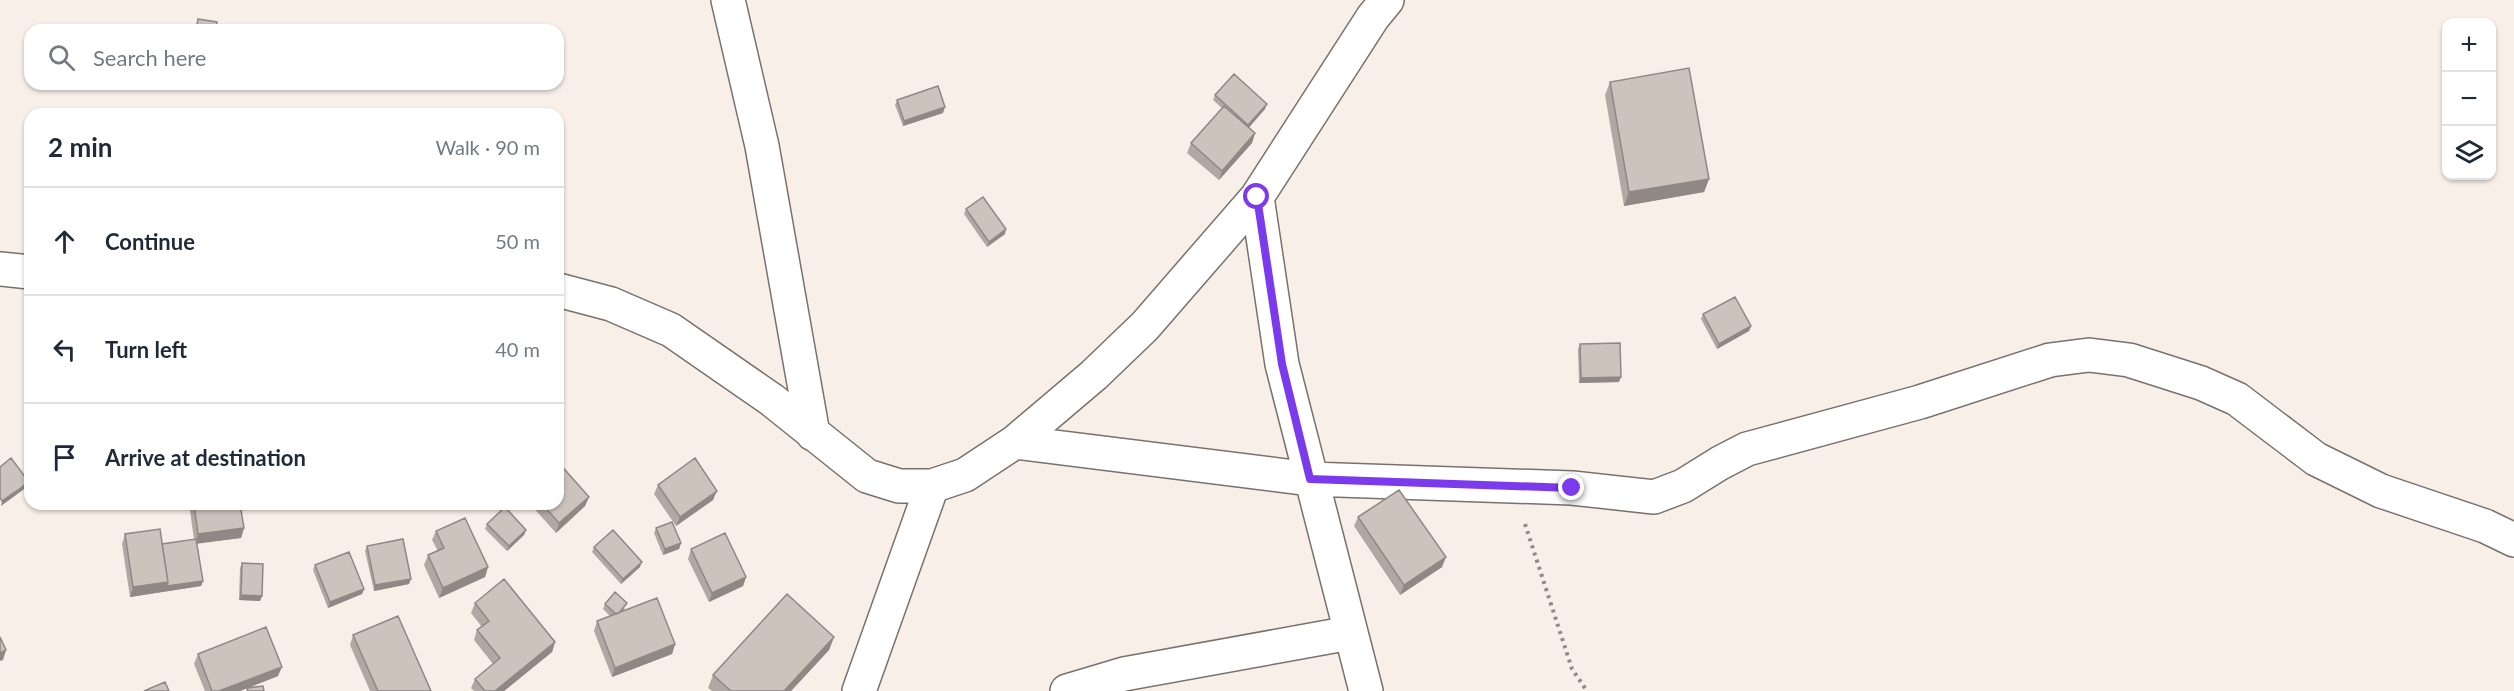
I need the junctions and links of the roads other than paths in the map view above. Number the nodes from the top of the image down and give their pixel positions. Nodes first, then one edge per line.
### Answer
1 (728, 0) edge
2 (1387, 0) edge
3 (1257, 197) junction
4 (0, 268) edge
5 (24, 271) edge
6 (564, 292) edge
7 (813, 434) junction
8 (1015, 442) junction
9 (1310, 479) junction
10 (932, 486) junction
11 (2514, 540) edge
12 (1350, 633) junction
13 (859, 691) edge
14 (1067, 691) edge
15 (1366, 691) edge

1 - 7 street
2 - 3 street
3 - 8 street
3 - 9 street
4 - 5 street
6 - 7 street
7 - 10 street
8 - 9 street
8 - 10 street
9 - 11 street
9 - 12 street
10 - 13 street
12 - 14 street
12 - 15 street

